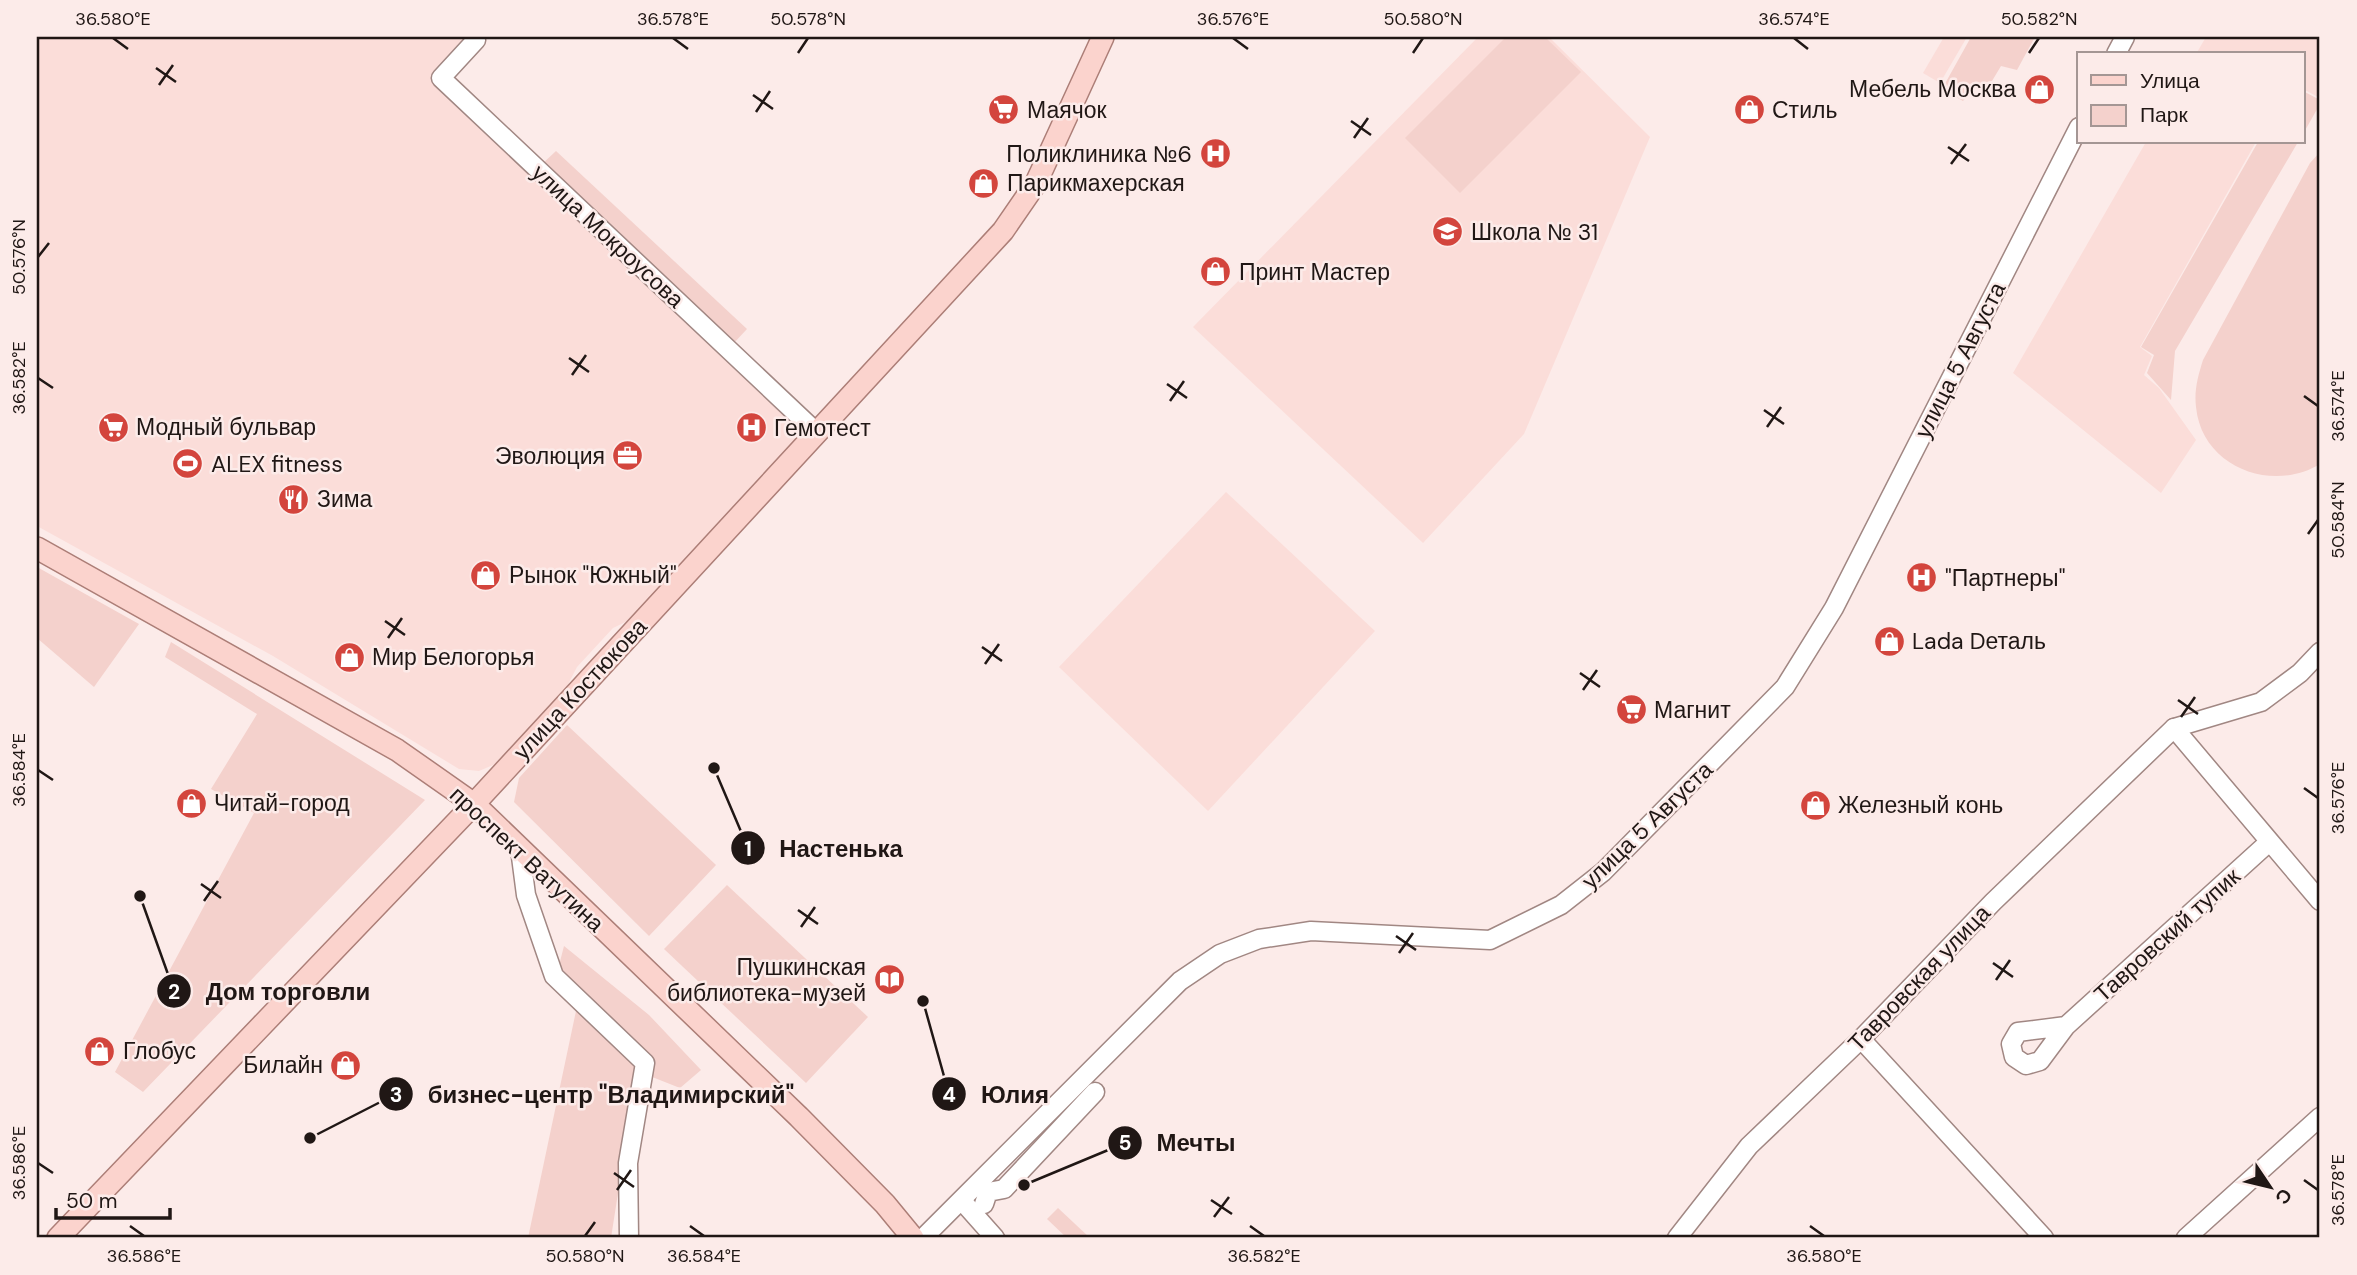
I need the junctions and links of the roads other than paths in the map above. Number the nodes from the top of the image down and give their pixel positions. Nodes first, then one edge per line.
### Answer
1 (474, 37) edge
2 (1103, 37) edge
3 (2077, 131) edge
4 (816, 432) junction
5 (37, 548) edge
6 (2320, 652) edge
7 (2174, 728) junction
8 (474, 804) junction
9 (2268, 843) junction
10 (520, 849) junction
11 (2320, 901) edge
12 (2066, 1026) dead end
13 (1861, 1039) junction
14 (1095, 1092) dead end
15 (2320, 1117) edge
16 (995, 1194) dead end
17 (963, 1202) junction
18 (58, 1238) edge
19 (629, 1238) edge
20 (913, 1238) edge
21 (923, 1238) edge
22 (995, 1238) edge
23 (1677, 1238) edge
24 (2044, 1238) edge
25 (2186, 1238) edge

1 - 4 street, улица Мокроусова
2 - 4 main road, улица Костюкова
3 - 17 street, улица 5 Августа
4 - 8 main road, улица Костюкова
5 - 8 main road, проспект Ватутина
6 - 7 street
7 - 9 street
7 - 13 street, Тавровская улица
8 - 10 main road, проспект Ватутина
8 - 18 main road, улица Костюкова
9 - 11 street
9 - 12 street, Тавровский тупик
10 - 19 street
10 - 20 main road, проспект Ватутина
13 - 23 street, Тавровская улица
13 - 24 street
14 - 16 street
15 - 25 street
17 - 21 street, улица 5 Августа
17 - 22 street

